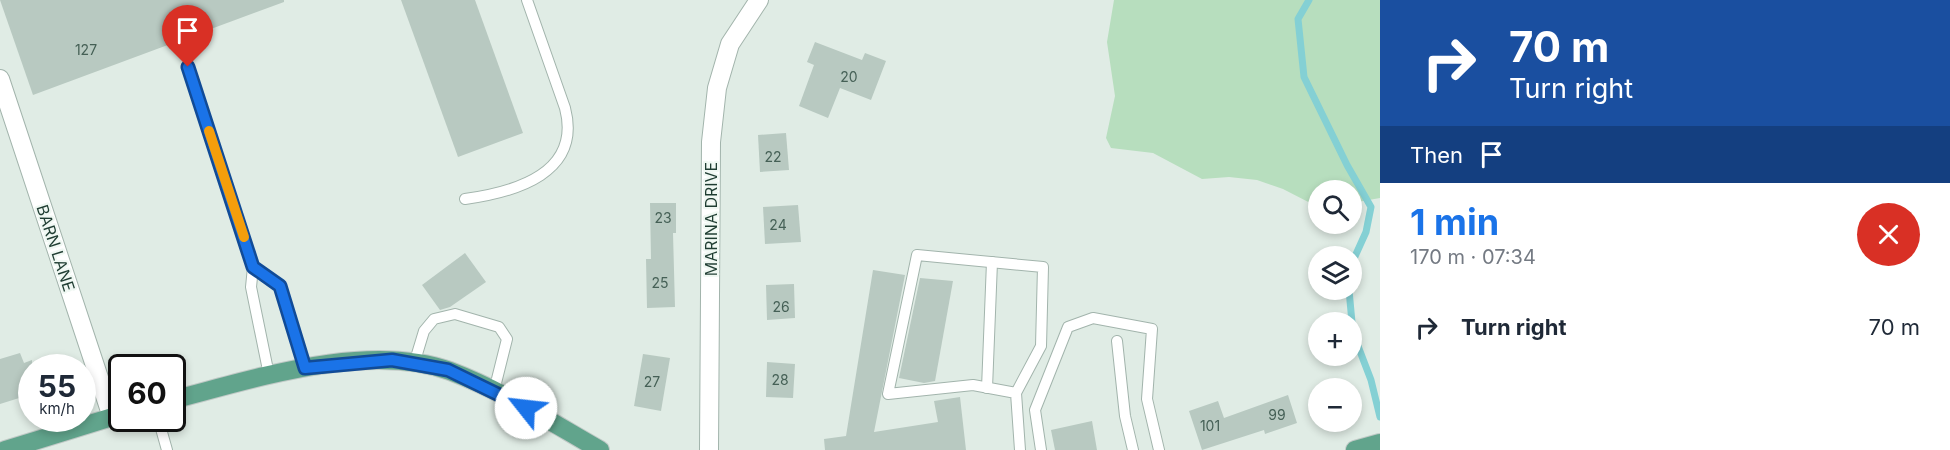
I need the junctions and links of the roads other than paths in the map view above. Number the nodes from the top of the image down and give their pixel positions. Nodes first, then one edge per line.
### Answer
1 (527, 0) edge
2 (759, 0) edge
3 (188, 67) dead end
4 (0, 79) edge
5 (465, 199) dead end
6 (992, 262) junction
7 (253, 267) junction
8 (1118, 341) dead end
9 (414, 364) junction
10 (305, 368) junction
11 (269, 375) junction
12 (987, 388) junction
13 (108, 390) edge
14 (494, 391) junction
15 (1016, 393) junction
16 (186, 396) edge
17 (108, 419) edge
18 (162, 432) edge
19 (1380, 443) edge
20 (5, 450) edge
21 (167, 450) edge
22 (600, 450) edge
23 (710, 450) edge
24 (1020, 450) edge
25 (1041, 450) edge
26 (1133, 450) edge
27 (1159, 450) edge
28 (1355, 450) edge

1 - 5 lane
2 - 23 street, MARINA DRIVE
3 - 7 lane
4 - 13 street, BARN LANE
6 - 12 lane
6 - 12 lane
6 - 15 lane
7 - 10 lane
7 - 11 lane
8 - 26 lane
9 - 10 main road
9 - 14 main road
9 - 14 lane
10 - 11 main road
11 - 16 main road
12 - 15 lane
14 - 22 main road
15 - 24 lane
17 - 20 main road
18 - 21 lane
19 - 28 main road
25 - 27 lane

